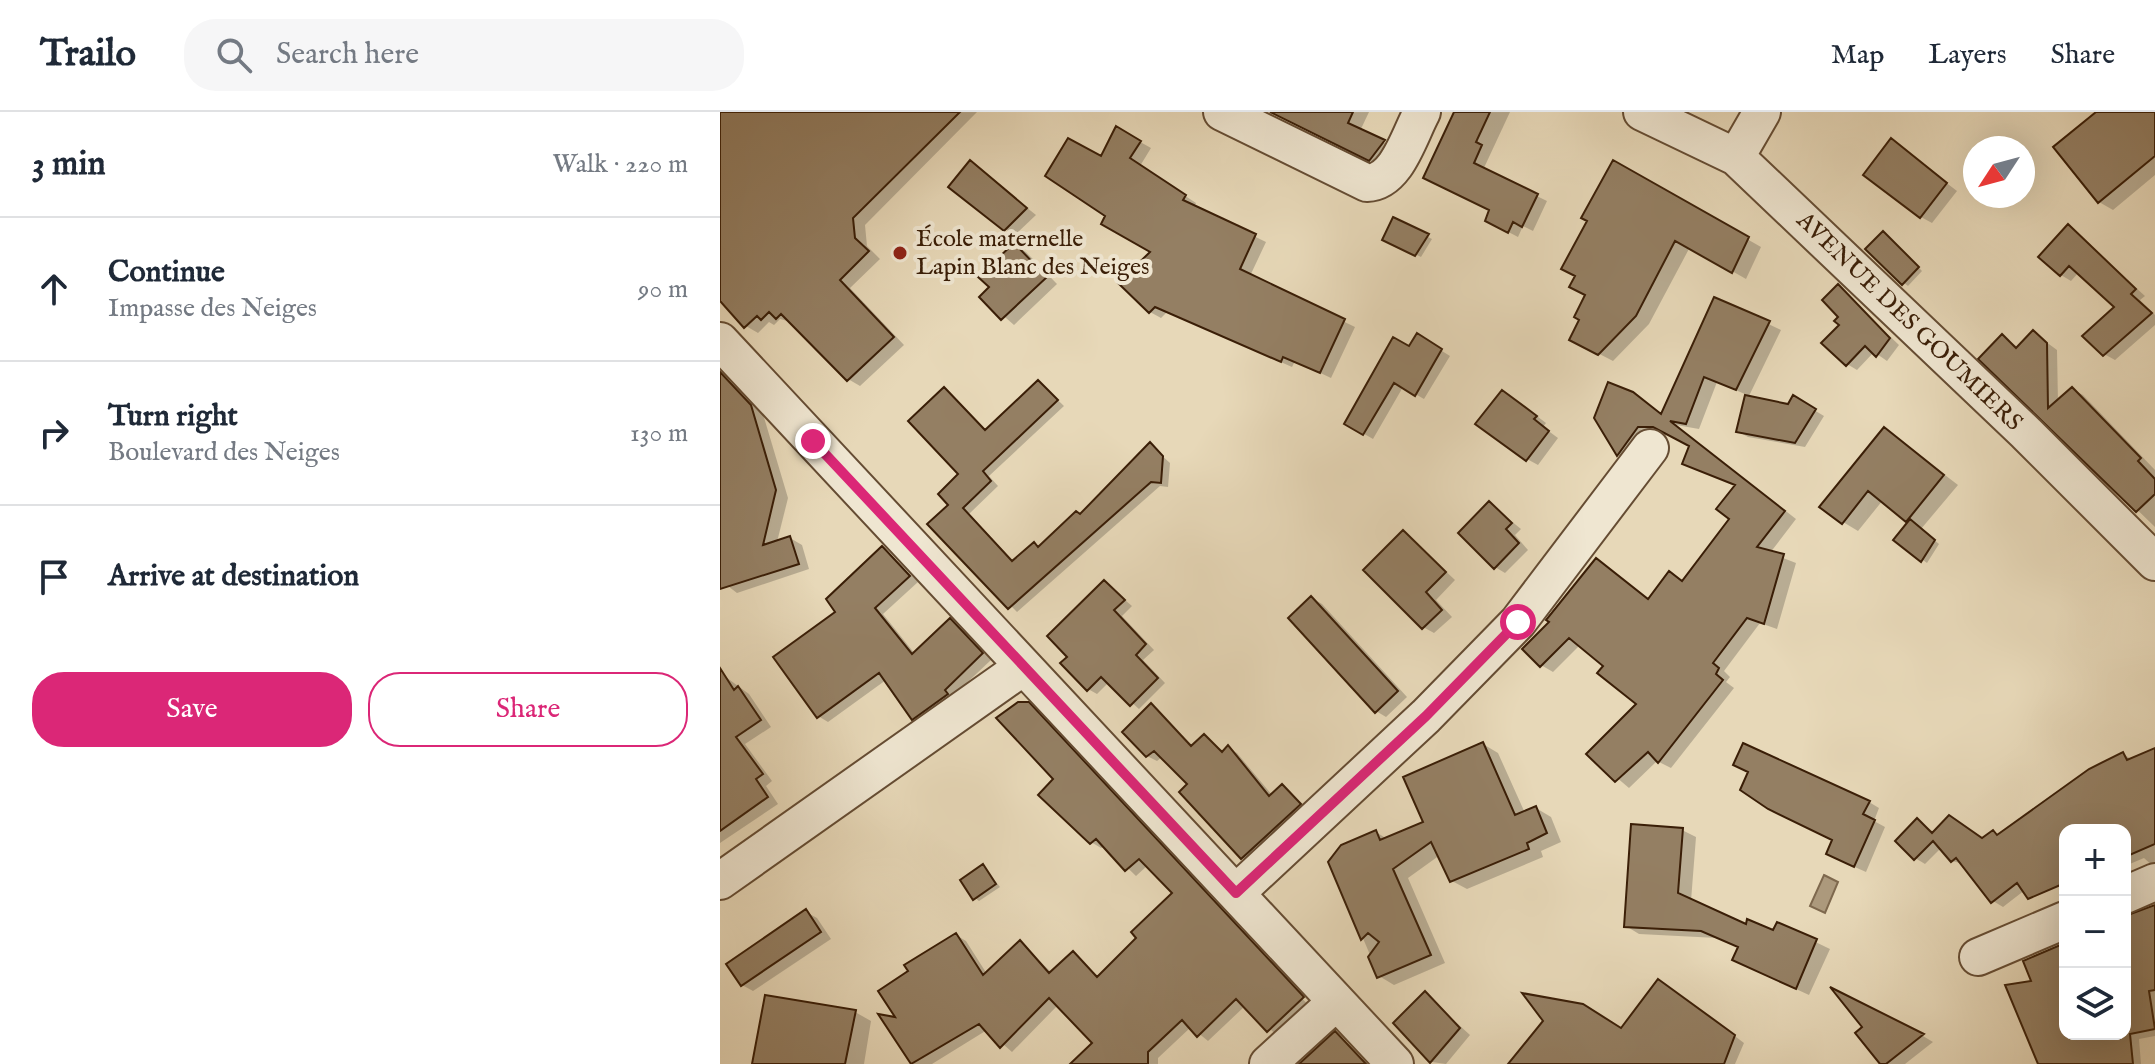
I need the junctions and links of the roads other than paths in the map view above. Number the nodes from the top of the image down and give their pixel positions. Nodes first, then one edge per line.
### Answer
1 (1222, 112) edge
2 (1422, 112) edge
3 (1642, 112) edge
4 (1762, 112) edge
5 (1736, 157) junction
6 (720, 341) edge
7 (1650, 448) dead end
8 (2155, 562) edge
9 (1023, 667) junction
10 (720, 881) edge
11 (2155, 882) edge
12 (2131, 892) edge
13 (1236, 893) junction
14 (2059, 923) edge
15 (1978, 957) dead end
16 (1336, 1002) junction
17 (1268, 1064) edge
18 (1395, 1064) edge

1 - 2 street
3 - 5 street, AVENUE DES GOUMIERS
4 - 5 street
5 - 8 street, AVENUE DES GOUMIERS
6 - 9 street
7 - 13 street
9 - 10 street
9 - 13 street
11 - 12 street
13 - 16 street
14 - 15 street
16 - 17 street
16 - 18 street

